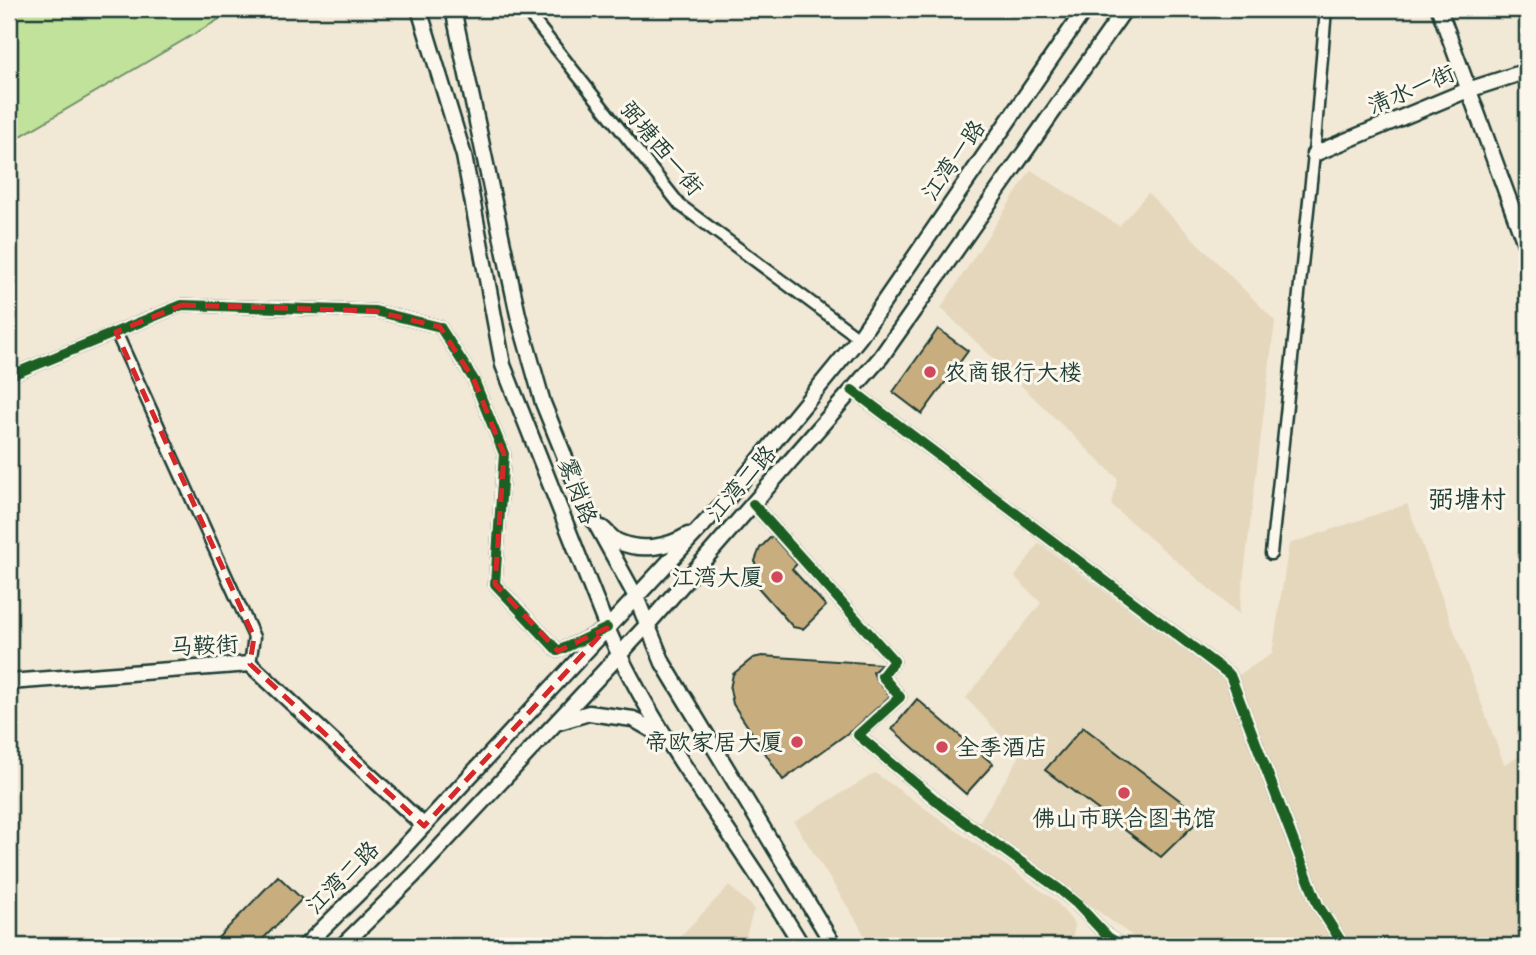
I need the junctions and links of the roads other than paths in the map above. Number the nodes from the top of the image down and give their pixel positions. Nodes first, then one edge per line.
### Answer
1 (419, 9) edge
2 (453, 9) edge
3 (525, 9) edge
4 (1085, 9) edge
5 (1125, 9) edge
6 (1326, 9) edge
7 (1439, 9) edge
8 (1527, 71) edge
9 (1468, 90) junction
10 (1314, 154) junction
11 (1527, 249) edge
12 (116, 332) junction
13 (859, 338) junction
14 (9, 376) edge
15 (852, 390) junction
16 (753, 504) junction
17 (593, 520) junction
18 (699, 530) junction
19 (1271, 554) dead end
20 (636, 597) junction
21 (648, 624) junction
22 (607, 628) junction
23 (619, 655) junction
24 (250, 664) junction
25 (9, 682) edge
26 (555, 723) junction
27 (667, 739) junction
28 (424, 826) junction
29 (305, 946) edge
30 (342, 946) edge
31 (802, 946) edge
32 (834, 946) edge
33 (1124, 946) edge
34 (1344, 946) edge

1 - 22 main road, 雾岗路
2 - 17 main road, 雾岗路
3 - 13 street, 弼塘西一街
4 - 13 main road, 江湾一路
5 - 15 main road, 江湾二路
6 - 10 street
7 - 9 main road
8 - 9 main road, 清水一街
9 - 10 main road, 清水一街
9 - 11 main road
10 - 19 street
12 - 14 street
12 - 22 street
12 - 24 street
13 - 18 main road, 江湾二路
15 - 16 main road, 江湾二路
15 - 34 street
16 - 21 main road, 江湾二路
16 - 33 street
17 - 18 main road
17 - 20 main road, 雾岗路
18 - 20 main road, 江湾二路
20 - 21 main road, 雾岗路
20 - 22 main road, 江湾二路
21 - 23 main road, 江湾二路
21 - 32 main road, 雾岗路
22 - 23 main road, 雾岗路
22 - 28 main road, 江湾二路
23 - 26 main road, 江湾二路
23 - 27 main road, 雾岗路
24 - 25 main road, 马鞍街
24 - 28 main road, 马鞍街
26 - 27 main road
26 - 30 main road, 江湾二路
27 - 31 main road, 雾岗路
28 - 29 main road, 江湾二路

